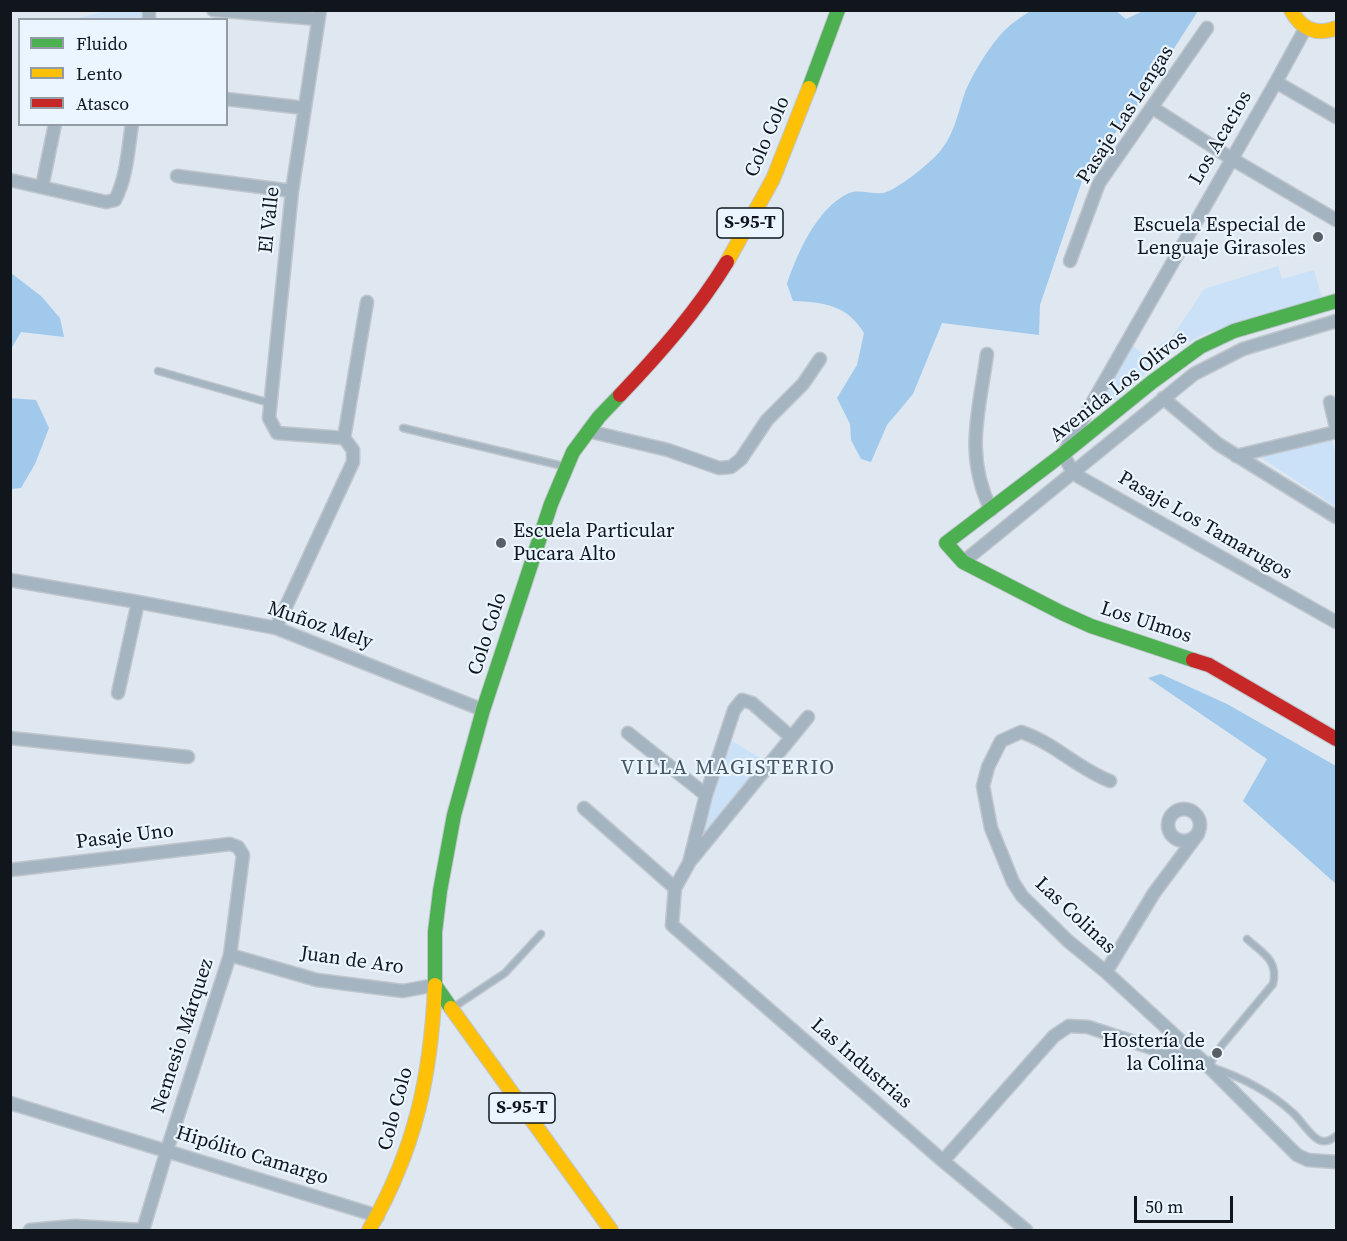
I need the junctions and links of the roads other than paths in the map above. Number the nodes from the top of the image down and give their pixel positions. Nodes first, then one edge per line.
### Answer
1 (213, 10) edge
2 (838, 10) edge
3 (1291, 10) edge
4 (319, 15) edge
5 (1207, 28) dead end
6 (1336, 28) edge
7 (1305, 29) junction
8 (1276, 82) junction
9 (228, 99) edge
10 (305, 108) junction
11 (1153, 108) junction
12 (1336, 117) edge
13 (55, 126) edge
14 (132, 126) edge
15 (1232, 159) junction
16 (177, 176) dead end
17 (10, 180) edge
18 (42, 187) junction
19 (292, 191) junction
20 (1336, 220) edge
21 (1070, 261) dead end
22 (1336, 301) edge
23 (367, 302) dead end
24 (1336, 321) edge
25 (987, 354) dead end
26 (820, 359) dead end
27 (158, 371) dead end
28 (1164, 398) junction
29 (1329, 402) dead end
30 (270, 403) junction
31 (403, 428) dead end
32 (1336, 429) edge
33 (588, 430) junction
34 (344, 438) junction
35 (1063, 454) junction
36 (1236, 456) junction
37 (567, 467) junction
38 (1074, 474) junction
39 (991, 510) junction
40 (1336, 517) edge
41 (946, 543) joint
42 (963, 562) junction
43 (10, 580) edge
44 (138, 602) junction
45 (1336, 622) edge
46 (276, 628) junction
47 (118, 693) dead end
48 (483, 710) junction
49 (808, 717) dead end
50 (628, 733) dead end
51 (790, 737) junction
52 (10, 738) edge
53 (1336, 739) edge
54 (188, 757) dead end
55 (1110, 781) dead end
56 (706, 795) junction
57 (584, 808) dead end
58 (1198, 834) dead end
59 (241, 851) joint
60 (689, 863) junction
61 (10, 870) edge
62 (675, 888) junction
63 (541, 934) dead end
64 (1246, 939) dead end
65 (230, 955) junction
66 (1106, 972) junction
67 (435, 985) junction
68 (451, 1008) junction
69 (1208, 1066) junction
70 (10, 1102) edge
71 (1336, 1136) edge
72 (166, 1150) junction
73 (943, 1161) junction
74 (1336, 1162) edge
75 (378, 1216) junction
76 (30, 1230) edge
77 (142, 1230) edge
78 (369, 1230) edge
79 (611, 1230) edge
80 (1026, 1230) edge

1 - 4 street
2 - 33 main road, Colo Colo / S-95-T
3 - 7 main road
4 - 10 street, El Valle
5 - 11 street, Pasaje Las Lengas
6 - 7 main road
7 - 8 street, Los Acacios
8 - 12 street
8 - 15 street, Los Acacios
9 - 10 street
10 - 19 street, El Valle
11 - 15 street
11 - 21 street, Pasaje Las Lengas
13 - 18 street
14 - 18 street
15 - 20 street
15 - 35 street, Los Acacios
16 - 19 street
17 - 18 street
19 - 30 street, El Valle
22 - 35 main road, Avenida Los Olivos
23 - 34 street
24 - 28 street, Avenida Los Olivos
25 - 39 street
26 - 33 street
27 - 30 lane
28 - 36 street
28 - 38 street, Avenida Los Olivos
29 - 32 street
30 - 34 street, El Valle
31 - 37 lane
32 - 36 street
33 - 37 main road, Colo Colo / S-95-T
34 - 46 street
35 - 38 street
35 - 39 main road, Avenida Los Olivos
36 - 40 street
37 - 48 main road, Colo Colo / S-95-T
38 - 42 street, Avenida Los Olivos
38 - 45 street, Pasaje Los Tamarugos
39 - 41 main road, Avenida Los Olivos
41 - 42 main road, Los Ulmos
42 - 53 main road, Los Ulmos
43 - 44 street, Muñoz Mely
44 - 46 street, Muñoz Mely
44 - 47 street
46 - 48 street, Muñoz Mely
48 - 67 main road, Colo Colo / S-95-T
49 - 51 street
50 - 56 street
51 - 56 street
51 - 60 street
52 - 54 street
55 - 66 street, Las Colinas
56 - 60 street
57 - 62 street
58 - 66 street
59 - 61 street, Pasaje Uno
59 - 65 street, Nemesio Márquez
60 - 62 street
62 - 73 street, Las Industrias
63 - 68 lane
64 - 69 lane
65 - 67 street, Juan de Aro
65 - 72 street, Nemesio Márquez
66 - 69 street, Las Colinas
67 - 68 main road, S-95-T
67 - 75 main road, Colo Colo
68 - 79 main road, S-95-T
69 - 71 lane
69 - 73 street, Las Colinas
69 - 74 street, Las Colinas
70 - 72 street, Hipólito Camargo
72 - 75 street, Hipólito Camargo
72 - 77 street, Nemesio Márquez
73 - 80 street, Las Industrias
75 - 78 main road, Colo Colo
76 - 77 street

